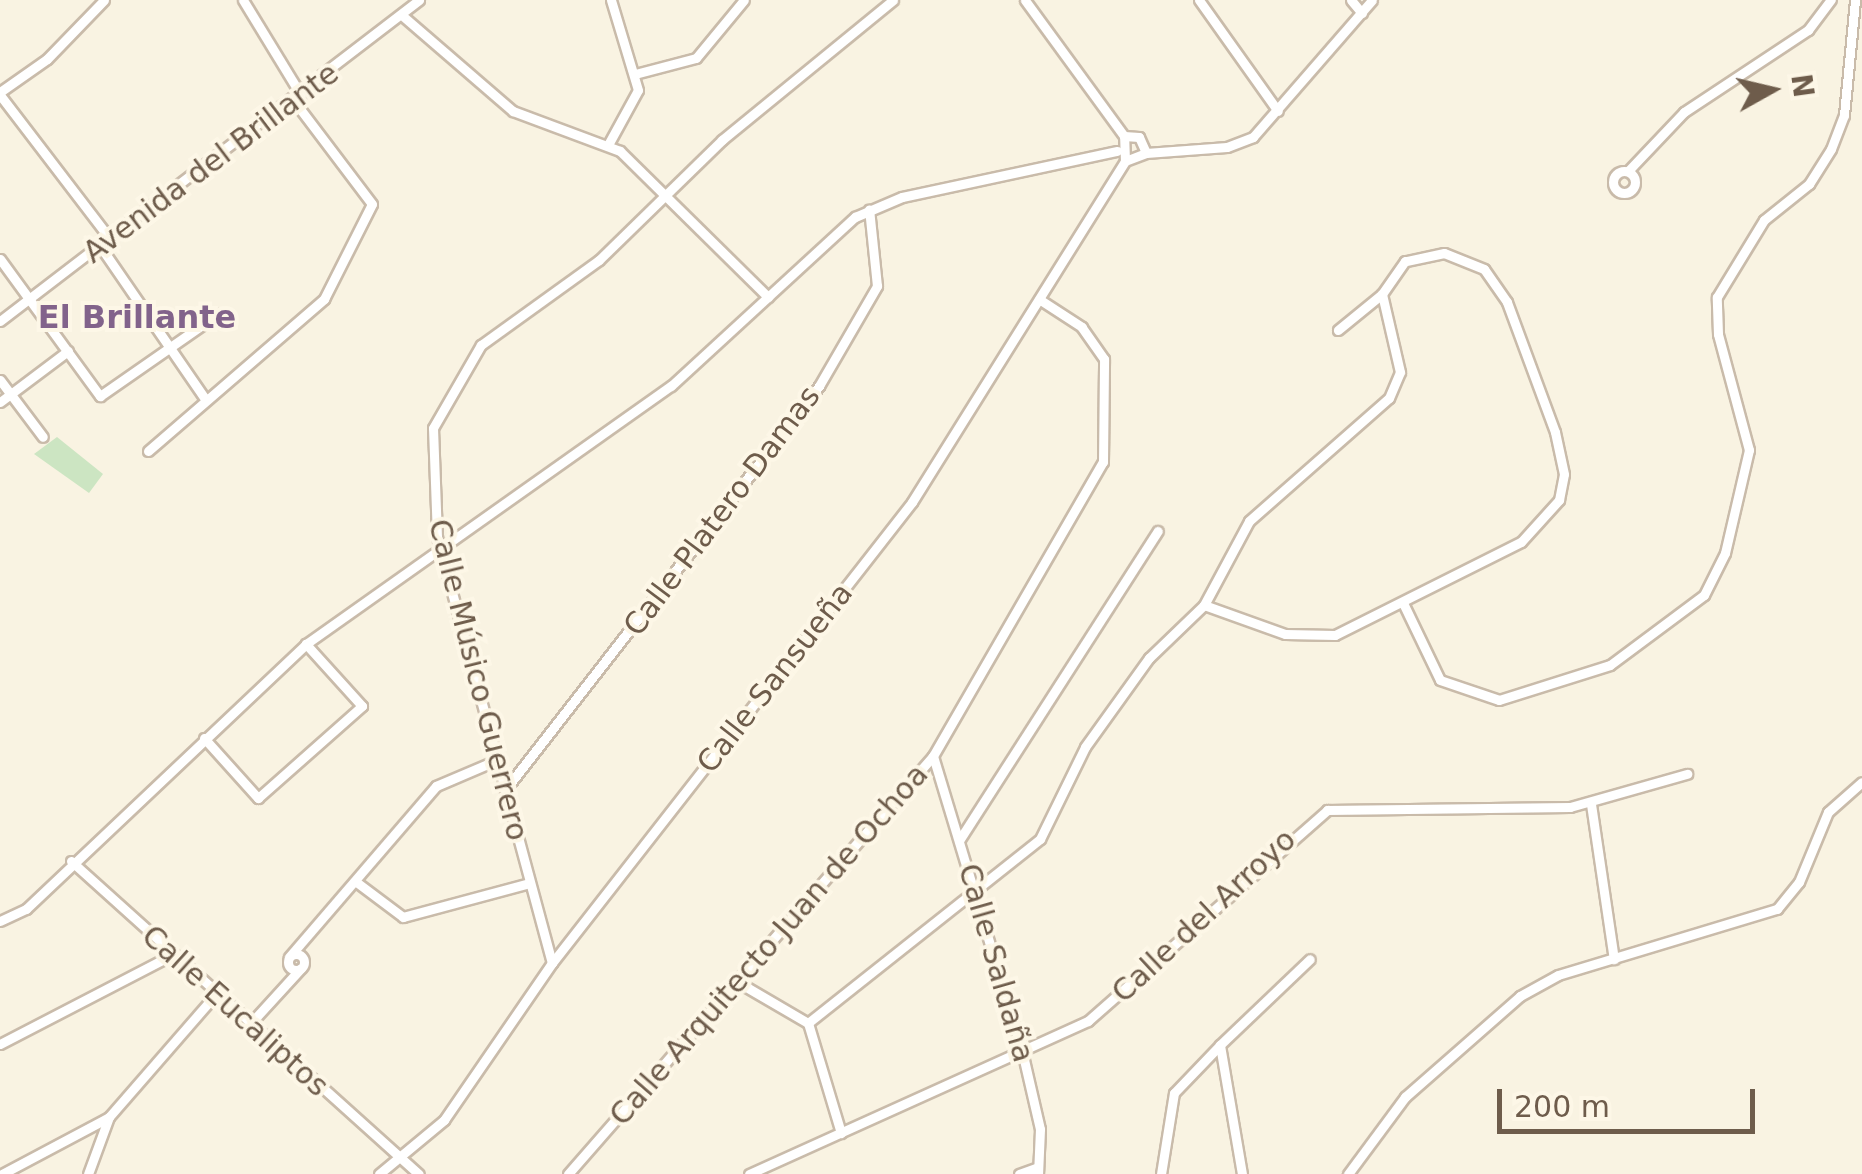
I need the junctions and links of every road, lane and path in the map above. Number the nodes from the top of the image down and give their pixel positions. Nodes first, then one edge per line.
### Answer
1 (104, 0) edge
2 (243, 0) edge
3 (419, 0) edge
4 (611, 0) edge
5 (744, 0) edge
6 (893, 0) edge
7 (1025, 0) edge
8 (1199, 0) edge
9 (1350, 0) edge
10 (1372, 0) edge
11 (1830, 0) edge
12 (1855, 0) edge
13 (1362, 12) junction
14 (404, 17) junction
15 (635, 74) junction
16 (1862, 74) edge
17 (1849, 80) junction
18 (0, 94) edge
19 (297, 98) junction
20 (1278, 111) junction
21 (1124, 136) junction
22 (608, 142) junction
23 (1123, 150) junction
24 (1146, 153) junction
25 (1125, 161) junction
26 (1628, 171) dead end
27 (665, 195) junction
28 (869, 209) junction
29 (110, 239) junction
30 (100, 246) junction
31 (0, 258) edge
32 (1382, 294) junction
33 (768, 296) junction
34 (30, 298) junction
35 (1039, 299) junction
36 (218, 314) dead end
37 (0, 322) edge
38 (1338, 330) dead end
39 (170, 347) junction
40 (68, 351) junction
41 (0, 380) edge
42 (11, 394) junction
43 (206, 400) junction
44 (0, 402) edge
45 (42, 437) dead end
46 (148, 451) dead end
47 (1158, 531) dead end
48 (440, 547) junction
49 (1403, 604) junction
50 (1204, 605) junction
51 (306, 644) junction
52 (204, 738) junction
53 (934, 756) junction
54 (497, 760) junction
55 (1687, 774) dead end
56 (1862, 782) edge
57 (505, 790) junction
58 (1591, 804) junction
59 (960, 838) junction
60 (71, 861) junction
61 (355, 881) junction
62 (530, 883) junction
63 (975, 891) junction
64 (0, 921) edge
65 (172, 955) junction
66 (1614, 958) junction
67 (1310, 959) dead end
68 (552, 964) junction
69 (736, 980) junction
70 (214, 995) junction
71 (808, 1023) junction
72 (249, 1025) junction
73 (0, 1044) edge
74 (1220, 1045) junction
75 (1022, 1052) junction
76 (109, 1117) junction
77 (841, 1132) junction
78 (401, 1160) junction
79 (1038, 1170) edge
80 (2, 1174) edge
81 (88, 1174) edge
82 (379, 1174) edge
83 (419, 1174) edge
84 (568, 1174) edge
85 (749, 1174) edge
86 (1019, 1174) edge
87 (1162, 1174) edge
88 (1242, 1174) edge
89 (1348, 1174) edge

1 - 18 street
2 - 19 street
3 - 14 street, Avenida del Brillante
4 - 15 street
5 - 15 street
6 - 27 street, Calle Músico Guerrero
7 - 21 street
8 - 20 street
9 - 13 street
10 - 13 street
11 - 26 street
12 - 17 street
13 - 20 street
14 - 19 street, Avenida del Brillante
14 - 22 street
15 - 22 street
16 - 17 street
17 - 49 street
18 - 29 street
19 - 29 street, Avenida del Brillante
19 - 43 street
20 - 24 street
21 - 23 street
21 - 24 street
22 - 27 street
23 - 25 street, Calle Sansueña
23 - 28 street
24 - 25 street
25 - 35 street, Calle Sansueña
27 - 33 street
27 - 48 street, Calle Músico Guerrero
28 - 33 street
28 - 57 street, Calle Platero Damas
29 - 30 street, Avenida del Brillante
30 - 34 street, Avenida del Brillante
30 - 39 street
31 - 34 street
32 - 38 street
32 - 49 street
32 - 50 street
33 - 48 street
34 - 37 street, Avenida del Brillante
34 - 40 street
35 - 53 street, Calle Arquitecto Juan de Ochoa
35 - 68 street, Calle Sansueña
36 - 39 street
39 - 40 street
39 - 43 street
40 - 42 street
41 - 42 street
42 - 44 street
42 - 45 street
43 - 46 street
47 - 59 street
48 - 51 street
48 - 54 street, Calle Músico Guerrero
49 - 50 street
50 - 63 street
51 - 52 street
51 - 52 street
52 - 60 street
53 - 59 street, Calle Saldaña
53 - 69 street, Calle Arquitecto Juan de Ochoa
54 - 57 street, Calle Músico Guerrero
54 - 61 street
55 - 58 street, Calle del Arroyo
56 - 66 street
57 - 62 street, Calle Músico Guerrero
58 - 66 street
58 - 75 street, Calle del Arroyo
59 - 63 street, Calle Saldaña
60 - 64 street
60 - 65 street, Calle Eucaliptos
61 - 62 street
61 - 72 street
62 - 68 street, Calle Músico Guerrero
63 - 71 street
63 - 75 street, Calle Saldaña
65 - 70 street, Calle Eucaliptos
65 - 73 street
66 - 89 street
67 - 74 street
68 - 78 street, Calle Sansueña
69 - 71 street
69 - 84 street, Calle Arquitecto Juan de Ochoa
70 - 72 street, Calle Eucaliptos
70 - 76 street
71 - 77 street
72 - 78 street, Calle Eucaliptos
74 - 87 street
74 - 88 street
75 - 77 street, Calle del Arroyo
75 - 79 street, Calle Saldaña
76 - 80 street
76 - 81 street
77 - 85 street, Calle del Arroyo
78 - 82 street, Calle Sansueña
78 - 83 street
79 - 86 street

